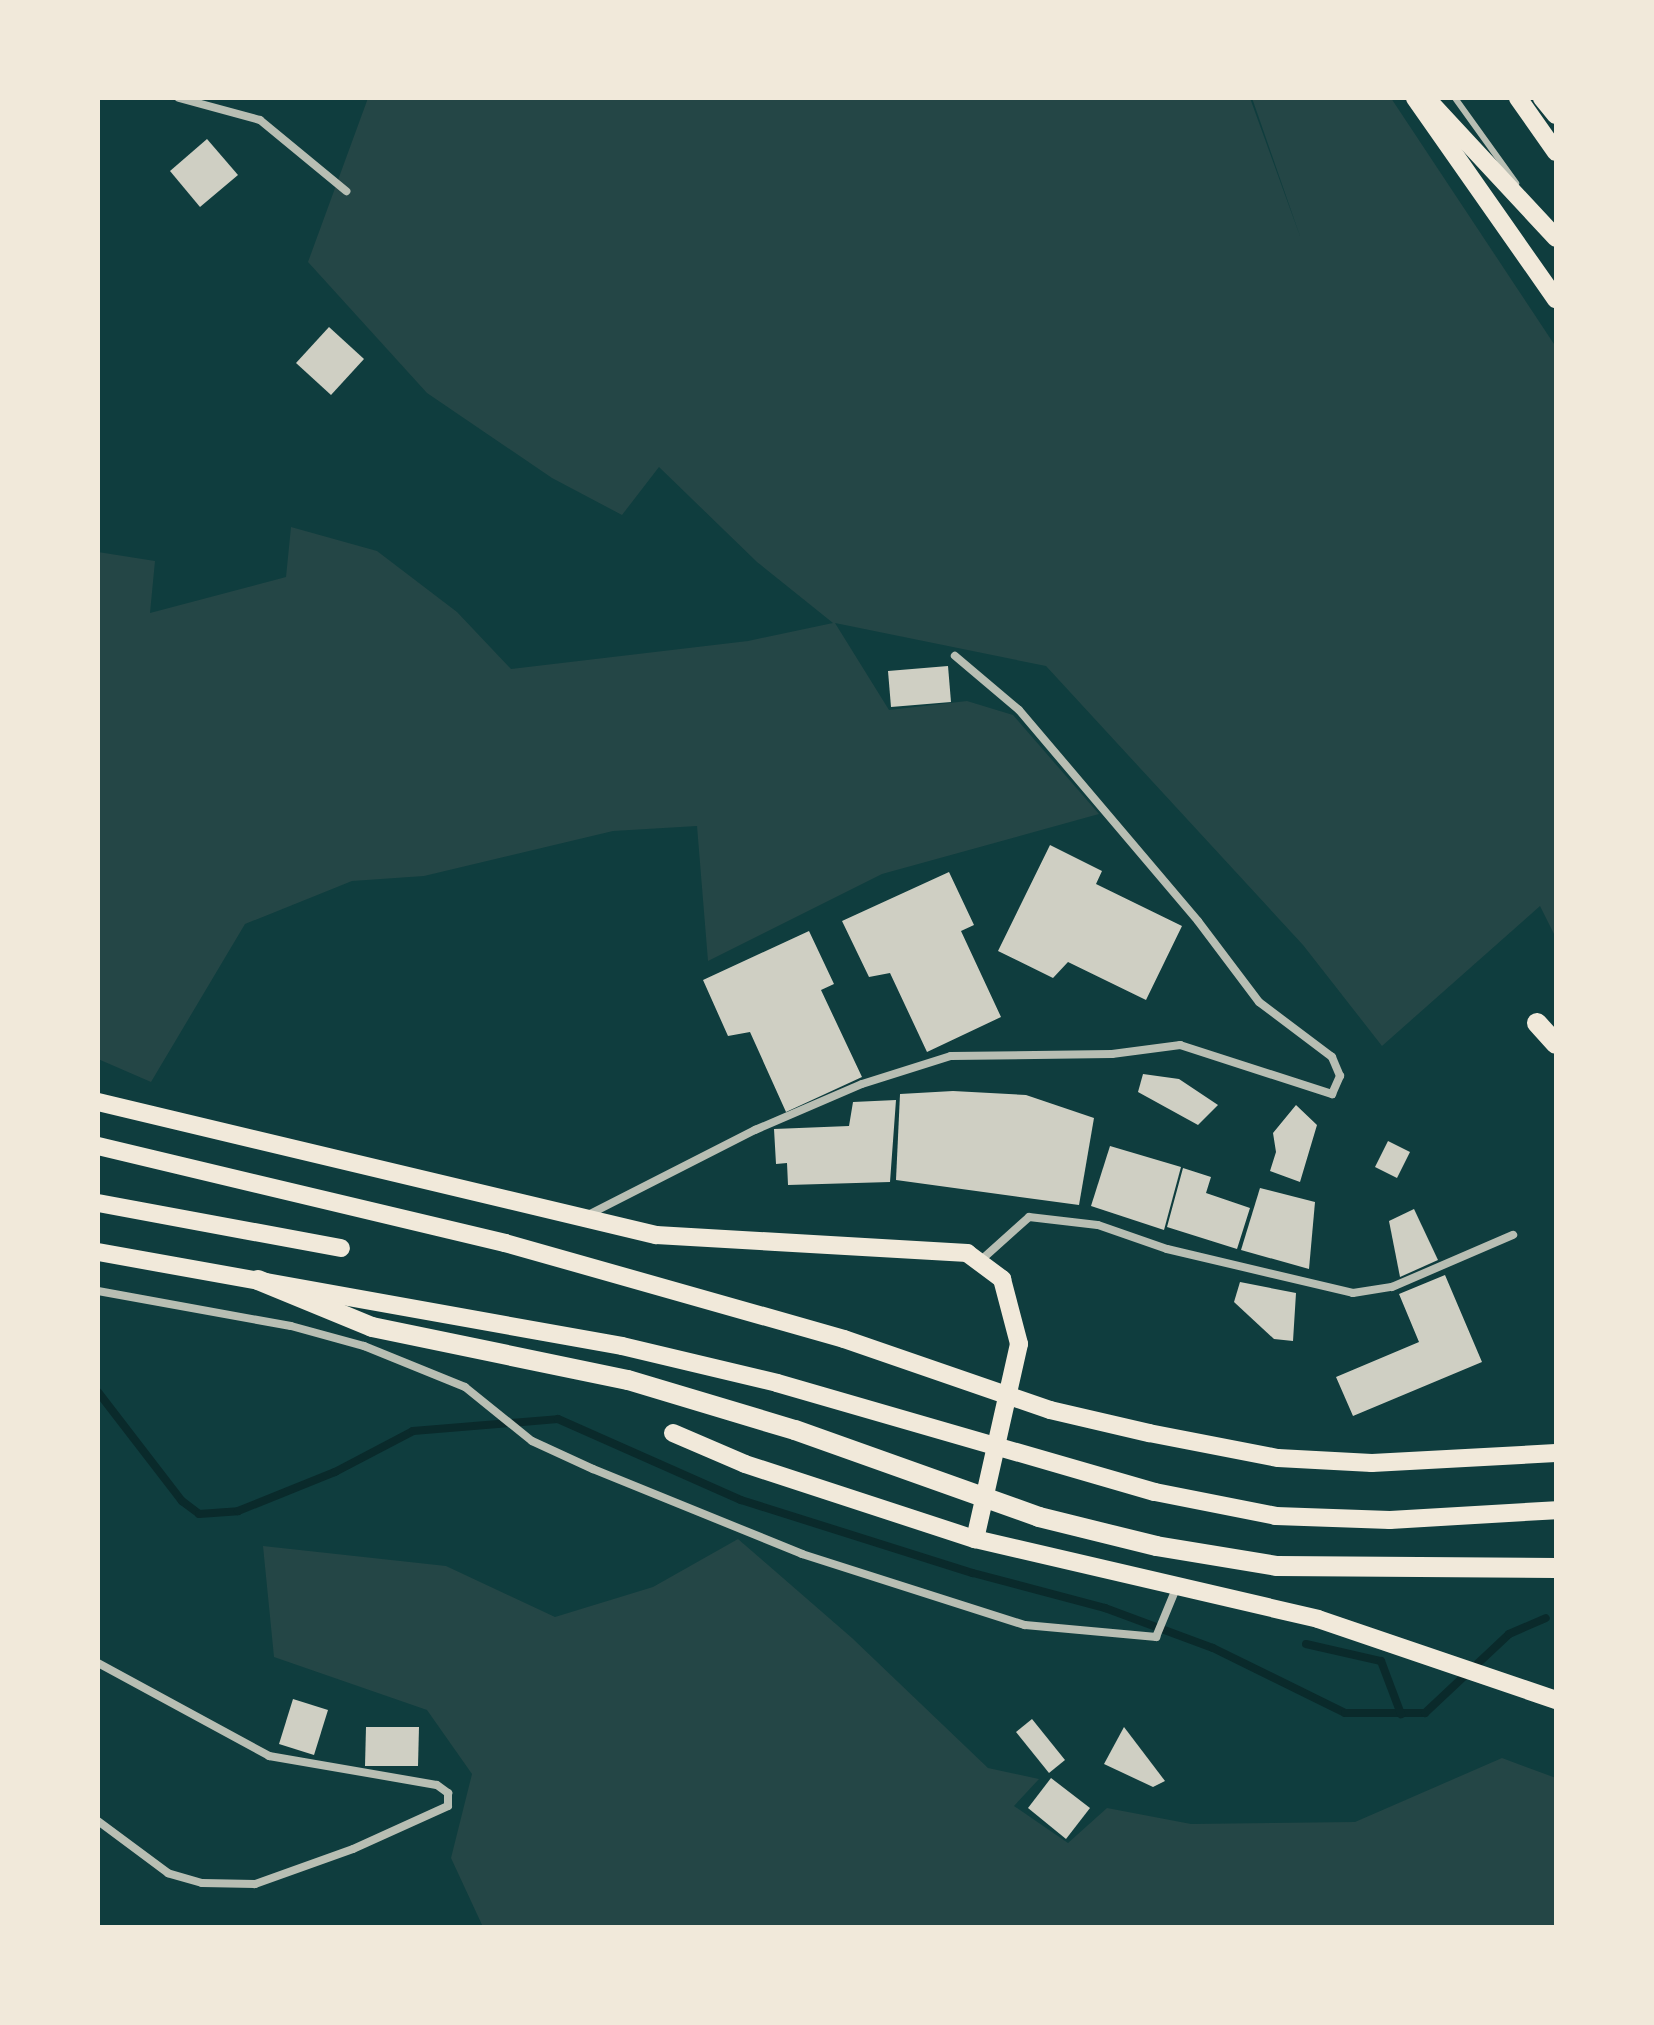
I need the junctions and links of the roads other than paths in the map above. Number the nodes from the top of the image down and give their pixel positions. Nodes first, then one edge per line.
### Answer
1 (179, 98) edge
2 (1415, 98) edge
3 (1426, 98) edge
4 (1455, 98) edge
5 (1518, 98) edge
6 (1542, 98) edge
7 (1556, 115) edge
8 (1556, 152) edge
9 (346, 191) dead end
10 (1556, 237) edge
11 (1556, 299) edge
12 (955, 656) dead end
13 (1537, 1023) dead end
14 (1556, 1044) edge
15 (98, 1102) edge
16 (98, 1146) edge
17 (98, 1203) edge
18 (582, 1218) junction
19 (1513, 1235) dead end
20 (341, 1248) dead end
21 (98, 1252) edge
22 (980, 1261) junction
23 (258, 1280) junction
24 (98, 1291) edge
25 (673, 1433) dead end
26 (1556, 1453) edge
27 (1556, 1510) edge
28 (975, 1539) junction
29 (1556, 1568) edge
30 (1177, 1586) junction
31 (98, 1663) edge
32 (1556, 1700) edge
33 (98, 1821) edge

1 - 9 street
2 - 11 main road
3 - 10 main road
4 - 10 lane
5 - 8 main road
6 - 7 main road
12 - 18 street
13 - 14 highway
15 - 18 main road
16 - 26 main road
17 - 20 main road
18 - 22 main road
19 - 22 street
21 - 23 main road
22 - 28 main road
23 - 27 main road
23 - 29 highway
24 - 30 street
25 - 28 main road
28 - 30 main road
30 - 32 main road
31 - 33 street

